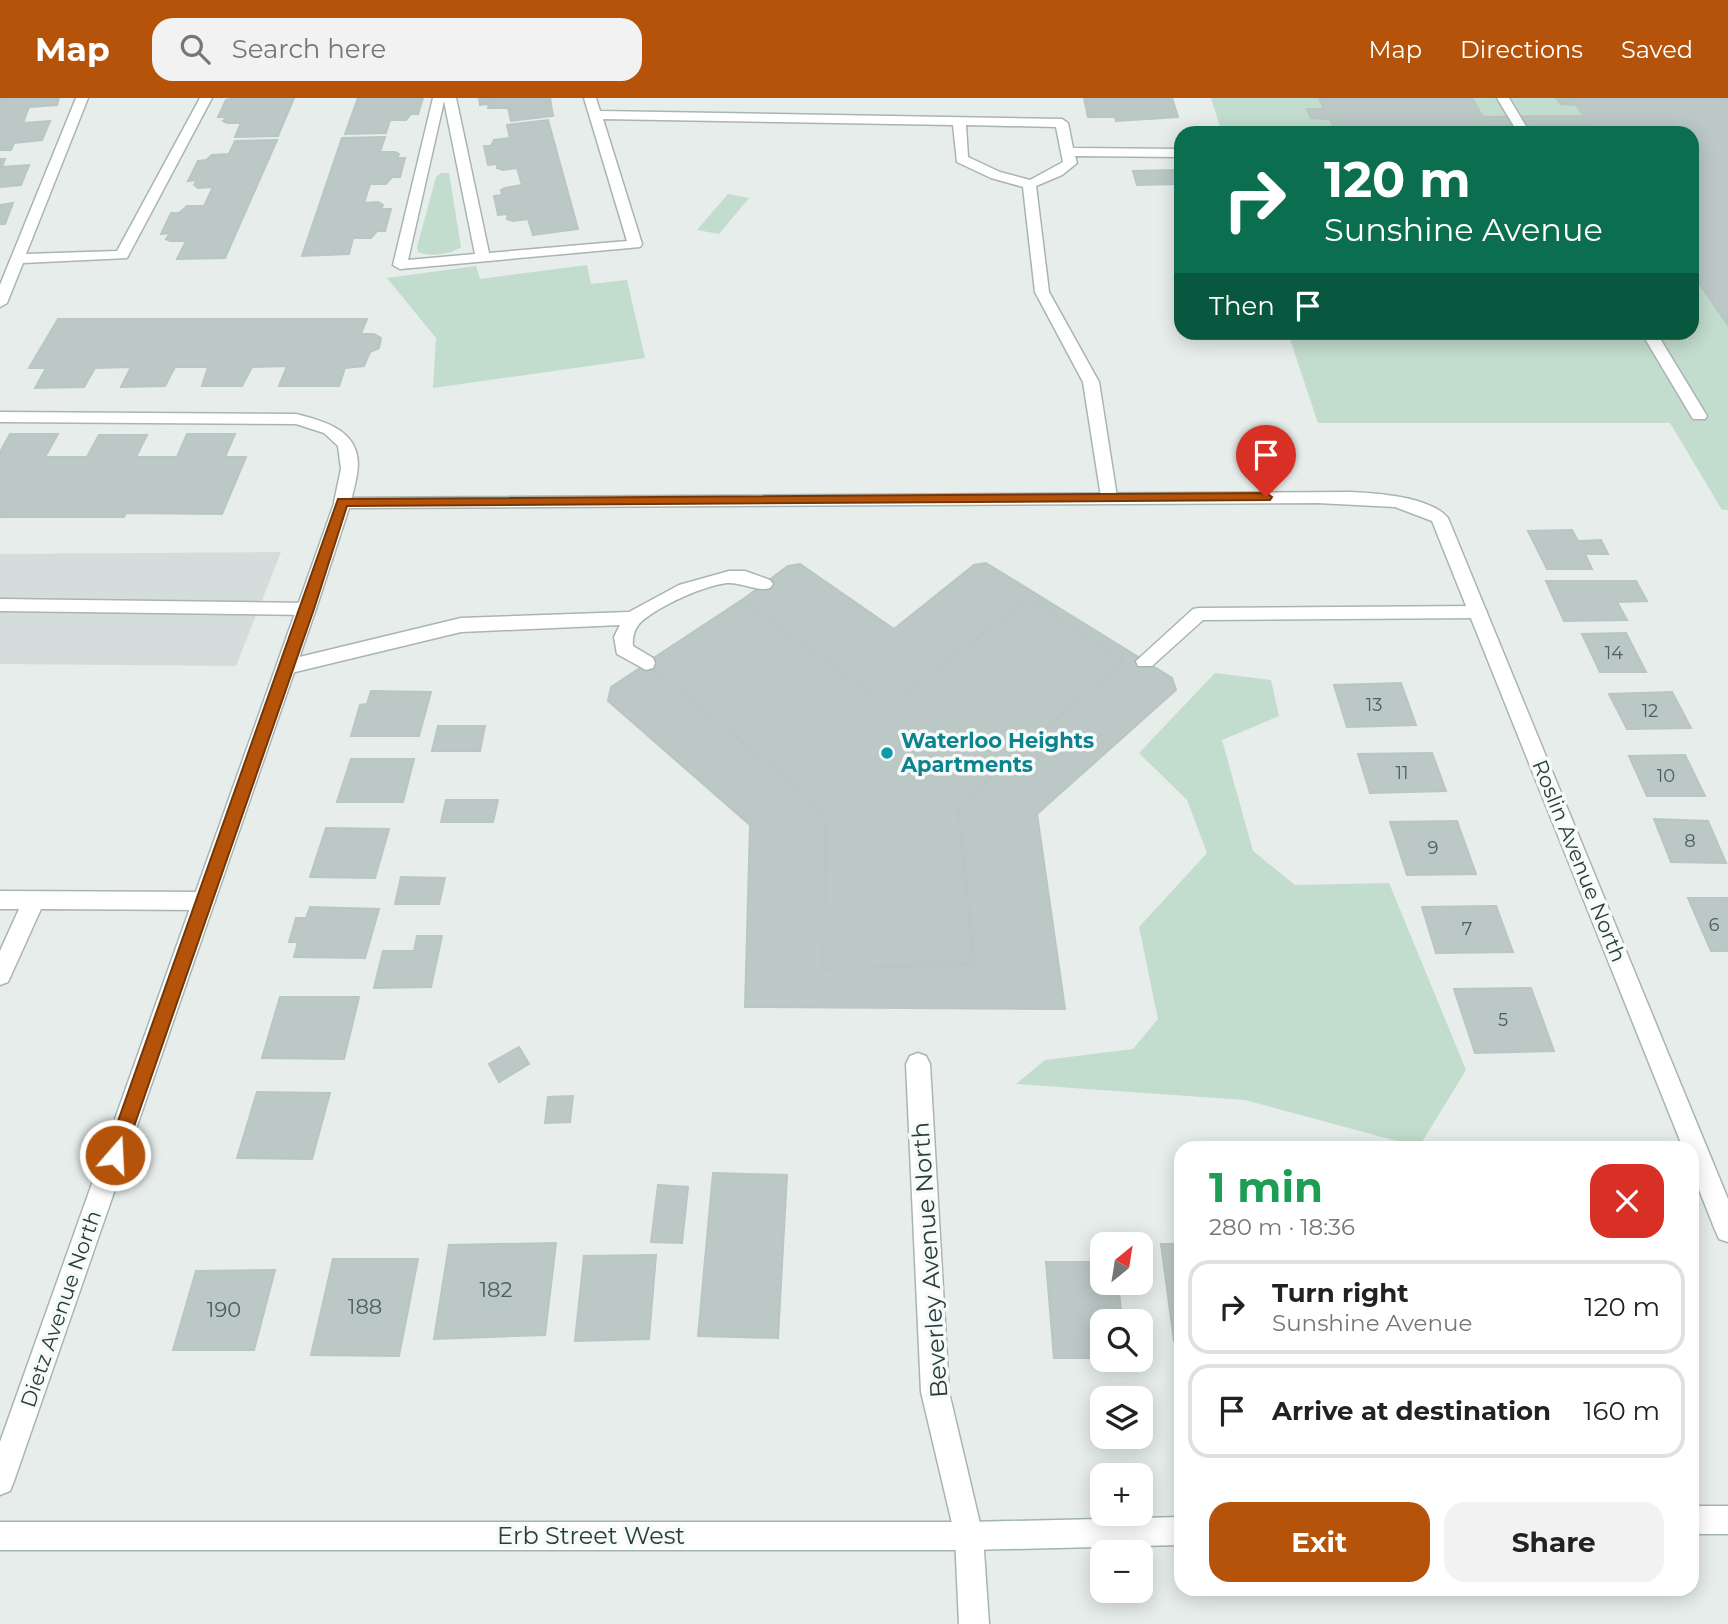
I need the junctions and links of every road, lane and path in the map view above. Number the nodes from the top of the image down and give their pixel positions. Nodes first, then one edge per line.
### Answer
1 (82, 98) edge
2 (205, 98) edge
3 (439, 98) edge
4 (450, 98) edge
5 (590, 98) edge
6 (1503, 98) edge
7 (594, 115) junction
8 (958, 121) junction
9 (1520, 126) edge
10 (1068, 152) junction
11 (1174, 153) edge
12 (1029, 185) junction
13 (483, 258) junction
14 (18, 259) junction
15 (0, 303) edge
16 (1653, 340) edge
17 (1699, 416) dead end
18 (0, 417) edge
19 (1109, 497) junction
20 (342, 502) junction
21 (764, 584) dead end
22 (0, 605) edge
23 (307, 609) junction
24 (1478, 612) junction
25 (632, 618) junction
26 (1145, 662) dead end
27 (646, 663) dead end
28 (287, 667) junction
29 (0, 900) edge
30 (34, 900) junction
31 (204, 901) junction
32 (0, 975) edge
33 (918, 1064) dead end
34 (1692, 1141) edge
35 (1699, 1158) edge
36 (1728, 1230) edge
37 (0, 1481) edge
38 (1699, 1520) edge
39 (1728, 1520) edge
40 (1174, 1531) edge
41 (0, 1536) edge
42 (969, 1536) junction
43 (974, 1624) edge

1 - 14 street
2 - 14 street
3 - 13 street
4 - 13 street
5 - 7 street
6 - 9 street
7 - 8 street
7 - 13 street
8 - 10 street
8 - 12 street
10 - 11 street
10 - 12 street
12 - 19 street
14 - 15 street
16 - 17 street
18 - 20 street, Dietz Avenue North
19 - 20 street
19 - 24 street, Roslin Avenue North
20 - 23 street, Dietz Avenue North
21 - 25 street
22 - 23 street
23 - 28 street, Dietz Avenue North
24 - 26 street
24 - 34 street, Roslin Avenue North
25 - 27 street
25 - 28 street
28 - 31 street, Dietz Avenue North
29 - 30 street
30 - 31 street
30 - 32 street
31 - 37 street, Dietz Avenue North
33 - 42 street, Beverley Avenue North
35 - 36 street, Roslin Avenue North
38 - 39 street
40 - 42 street, Erb Street West
41 - 42 street, Erb Street West
42 - 43 street, Beverley Avenue North

